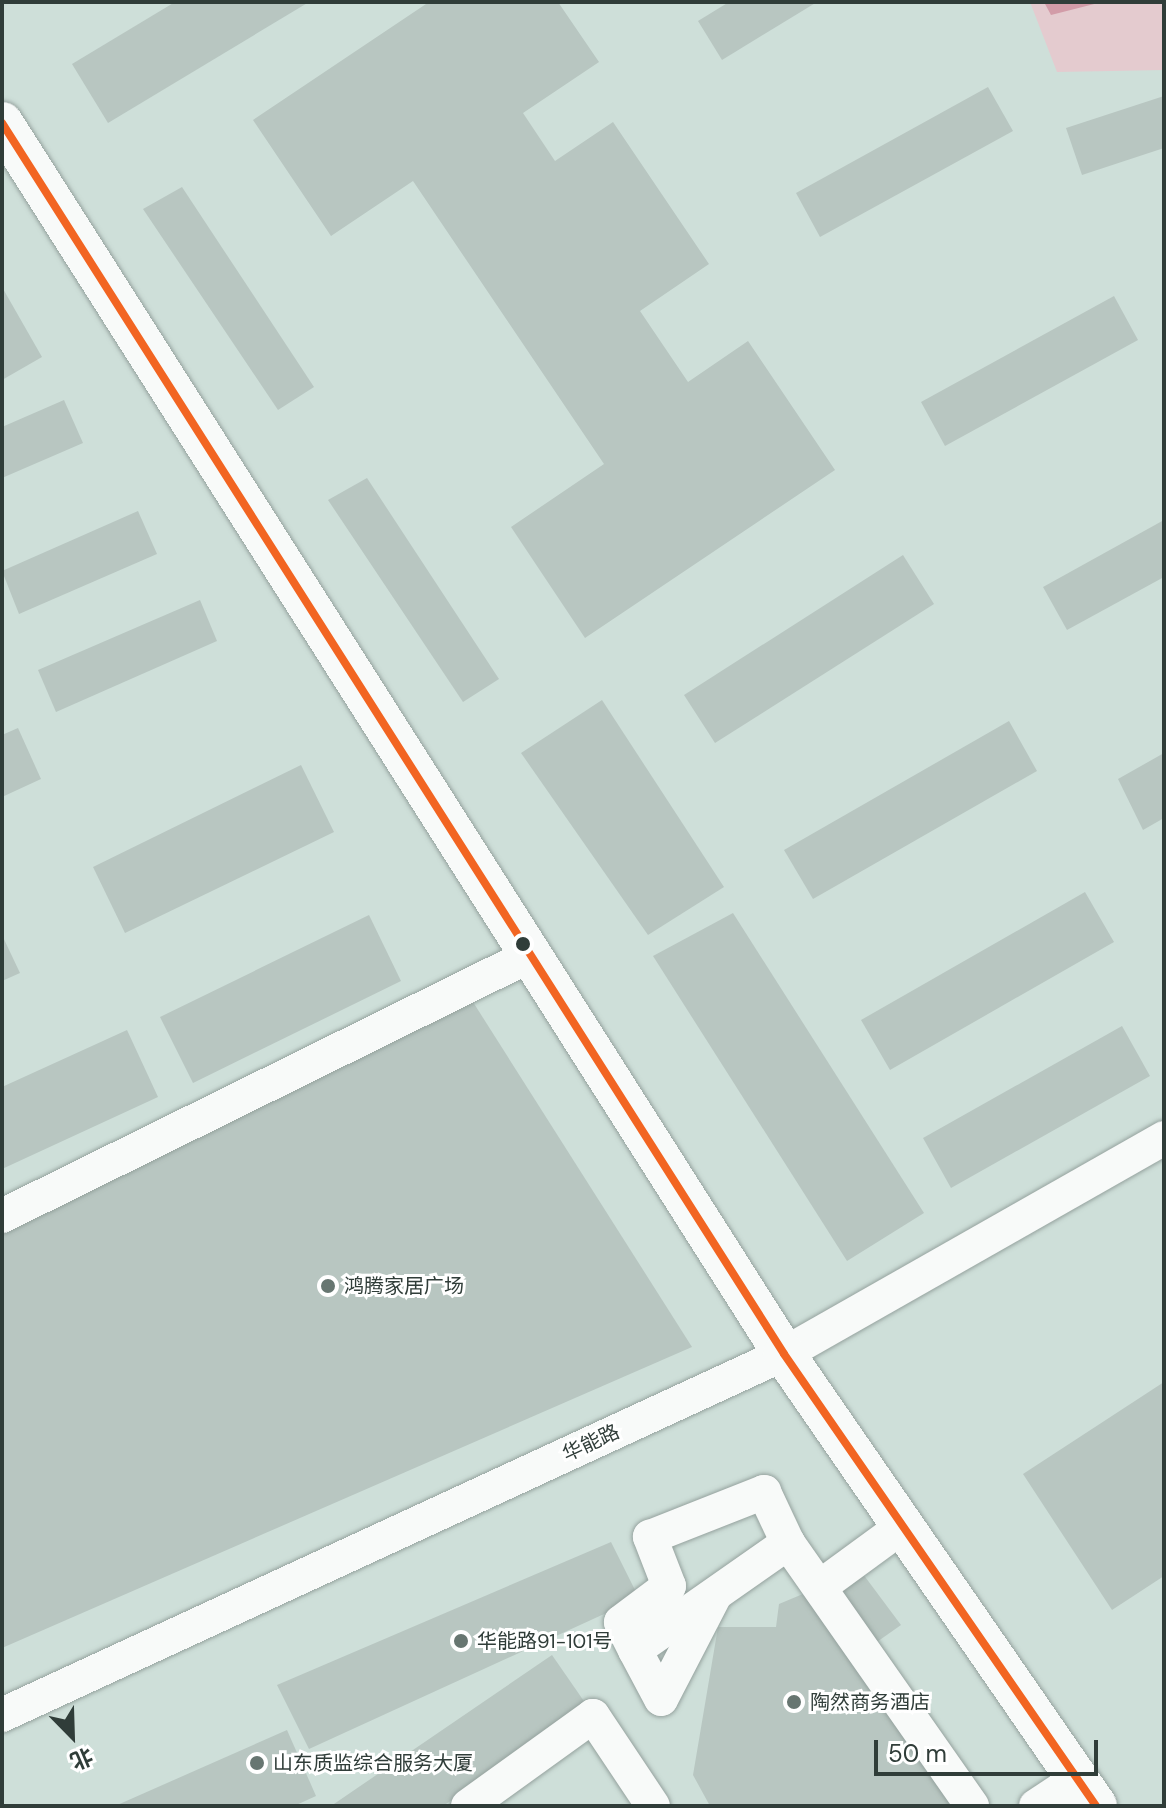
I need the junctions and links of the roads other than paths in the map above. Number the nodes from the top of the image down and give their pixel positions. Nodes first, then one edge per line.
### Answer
1 (2, 123) edge
2 (531, 955) junction
3 (1164, 1138) edge
4 (2, 1216) edge
5 (784, 1354) junction
6 (903, 1526) junction
7 (788, 1543) junction
8 (821, 1586) junction
9 (715, 1595) junction
10 (635, 1650) junction
11 (2, 1715) edge
12 (1086, 1793) edge
13 (468, 1806) edge
14 (653, 1806) edge
15 (972, 1806) edge
16 (1036, 1806) edge

1 - 2 main road
2 - 4 street
2 - 5 main road
3 - 5 street, 华能路
5 - 6 main road
5 - 11 street, 华能路
6 - 8 street
6 - 12 main road
7 - 8 street
7 - 9 street
7 - 10 street
8 - 15 street
9 - 10 street
9 - 10 street
12 - 16 street
13 - 14 street

